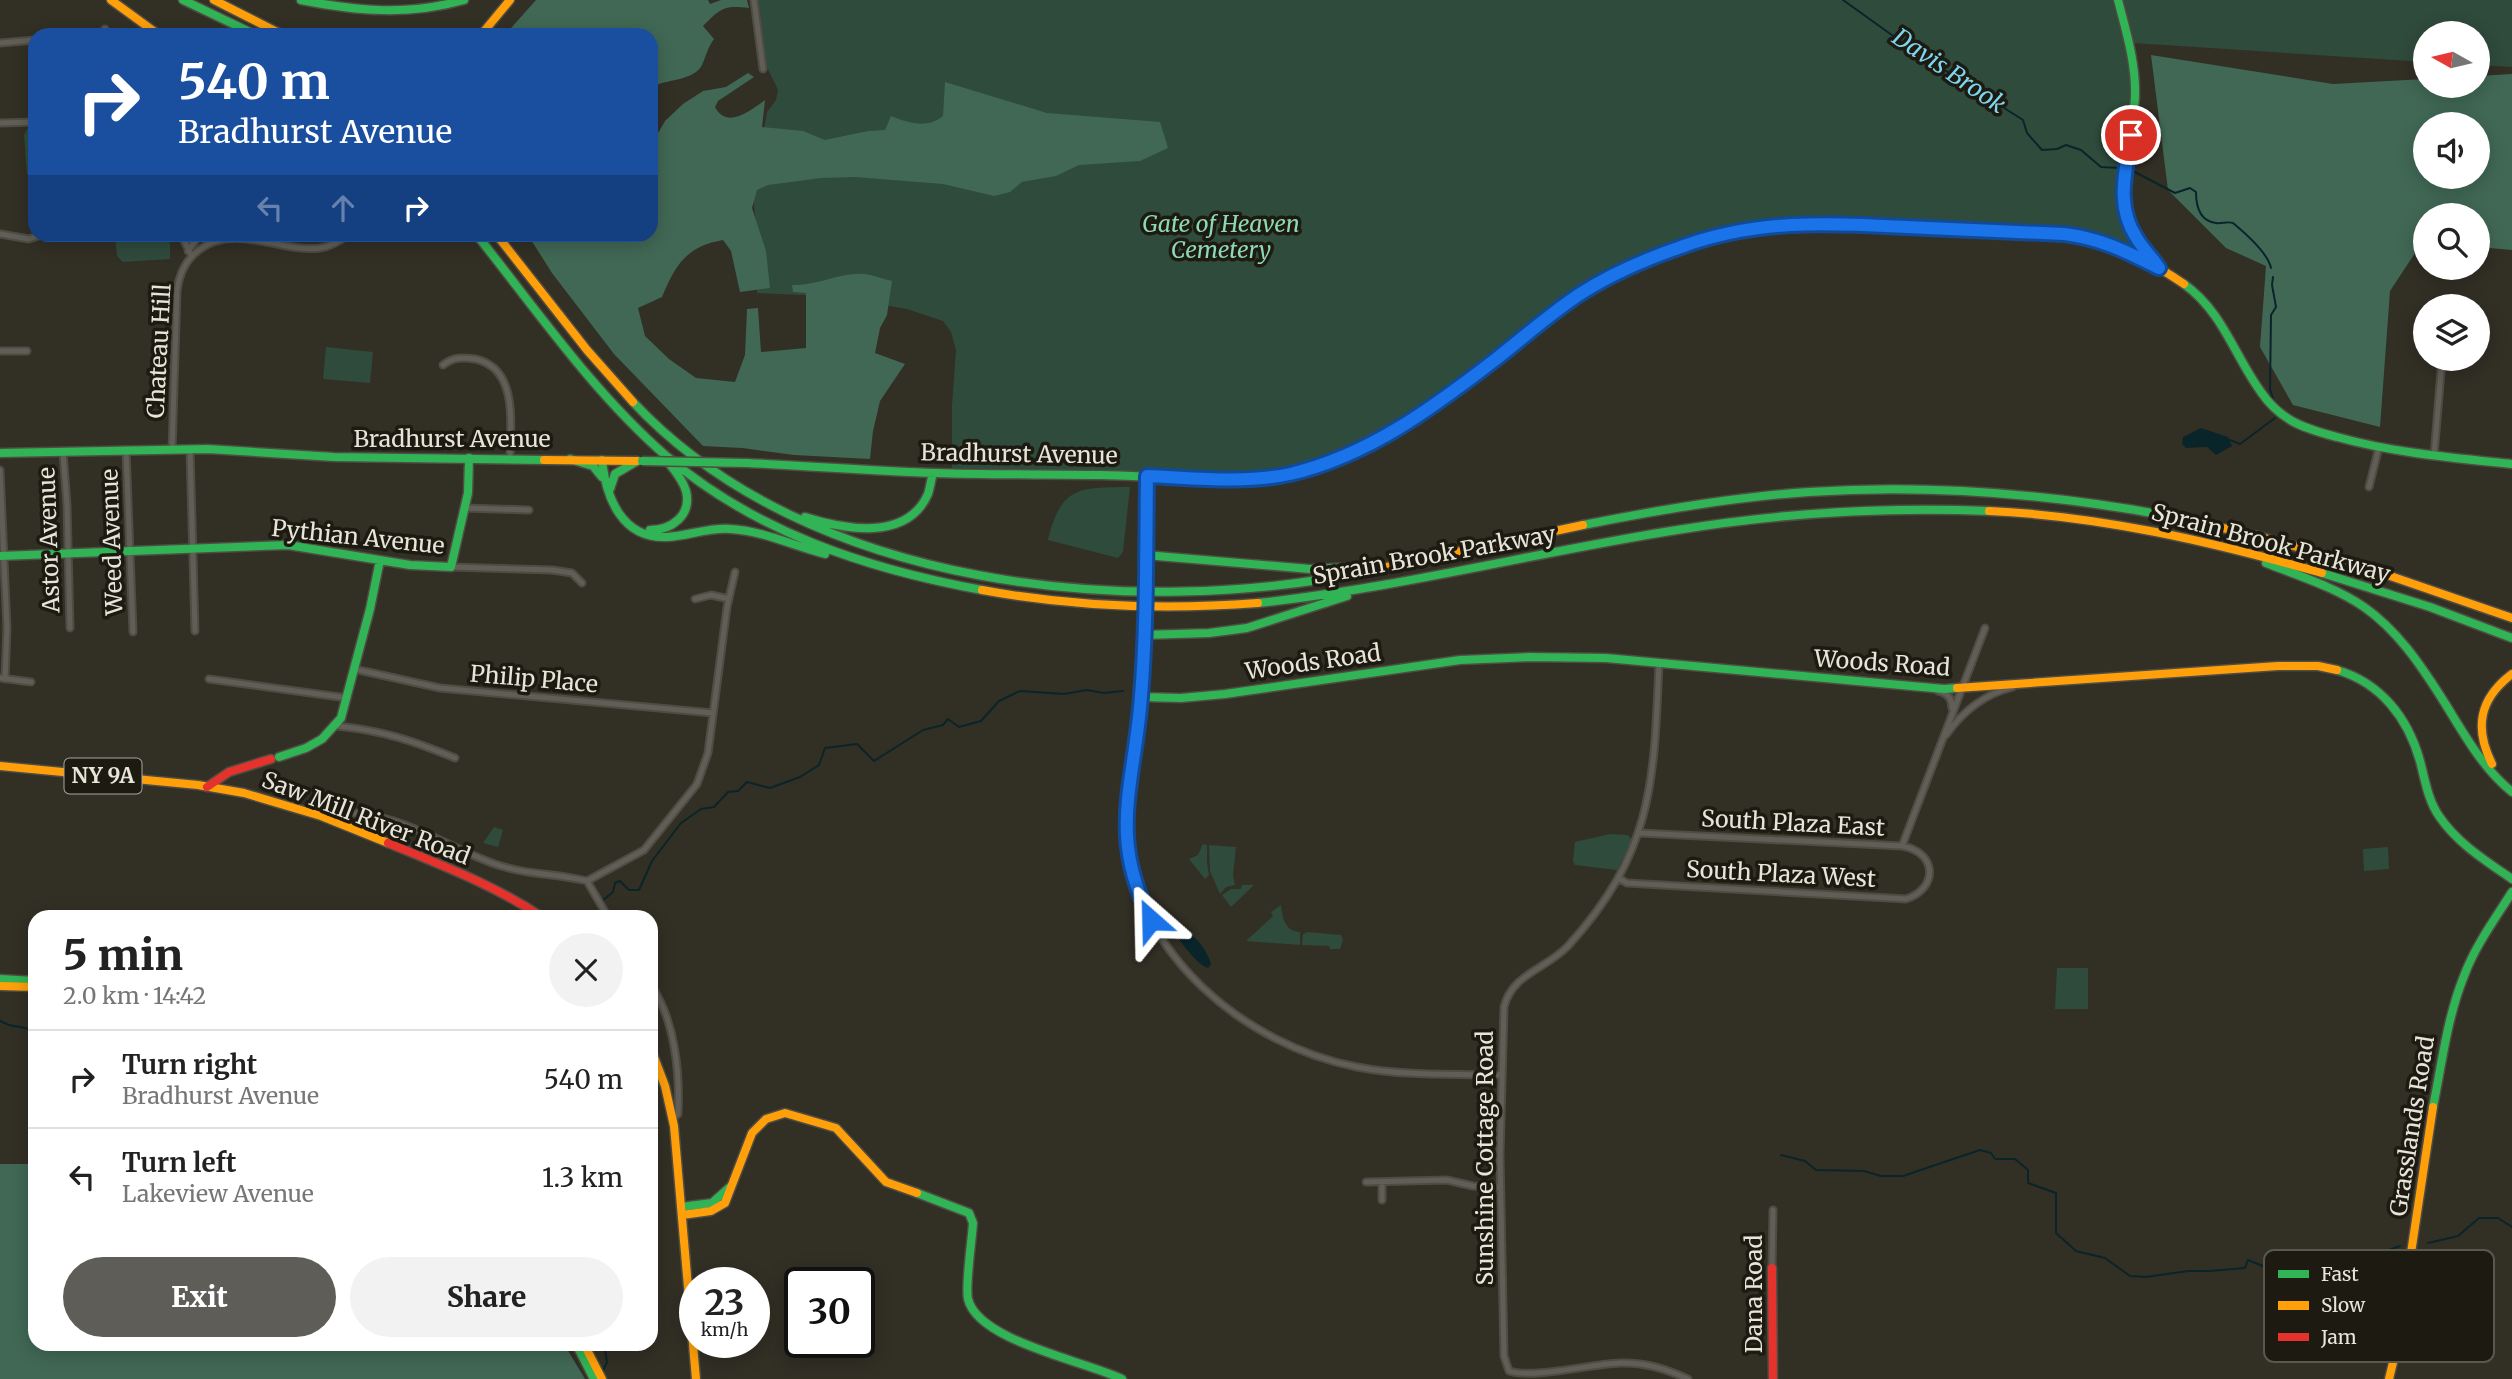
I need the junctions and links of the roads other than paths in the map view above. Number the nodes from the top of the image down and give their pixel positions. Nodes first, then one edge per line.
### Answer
1 (111, 0) edge
2 (183, 0) edge
3 (214, 0) edge
4 (301, 0) edge
5 (464, 0) edge
6 (510, 0) edge
7 (754, 0) edge
8 (2118, 0) edge
9 (149, 28) edge
10 (241, 28) edge
11 (269, 28) edge
12 (487, 28) edge
13 (28, 41) edge
14 (0, 43) edge
15 (763, 69) dead end
16 (28, 122) edge
17 (0, 123) edge
18 (0, 234) edge
19 (28, 239) edge
20 (184, 242) edge
21 (195, 242) edge
22 (216, 242) edge
23 (258, 242) edge
24 (338, 242) edge
25 (483, 242) edge
26 (502, 242) edge
27 (189, 253) junction
28 (2159, 268) junction
29 (0, 351) edge
30 (27, 351) dead end
31 (443, 365) dead end
32 (2441, 371) edge
33 (657, 447) junction
34 (2379, 447) junction
35 (126, 450) junction
36 (172, 450) junction
37 (190, 450) junction
38 (63, 452) junction
39 (0, 453) edge
40 (2434, 456) junction
41 (470, 458) junction
42 (510, 458) junction
43 (570, 459) junction
44 (605, 460) junction
45 (640, 461) junction
46 (2512, 464) edge
47 (0, 470) edge
48 (933, 473) junction
49 (1147, 476) junction
50 (607, 486) junction
51 (2369, 487) dead end
52 (763, 504) junction
53 (465, 508) junction
54 (530, 510) dead end
55 (2223, 546) junction
56 (194, 547) junction
57 (131, 550) junction
58 (68, 553) junction
59 (2, 556) edge
60 (1145, 557) junction
61 (380, 560) junction
62 (860, 561) junction
63 (1395, 565) junction
64 (451, 567) junction
65 (735, 572) dead end
66 (582, 583) dead end
67 (1378, 585) junction
68 (2427, 587) junction
69 (695, 599) dead end
70 (729, 599) junction
71 (2512, 612) edge
72 (2512, 618) edge
73 (70, 628) dead end
74 (1985, 628) dead end
75 (195, 631) dead end
76 (133, 632) dead end
77 (1143, 634) junction
78 (2512, 638) edge
79 (1659, 663) junction
80 (354, 668) junction
81 (2512, 674) edge
82 (3, 679) edge
83 (209, 679) dead end
84 (31, 682) dead end
85 (2029, 684) junction
86 (1962, 687) junction
87 (1928, 688) junction
88 (1141, 697) junction
89 (347, 698) junction
90 (1952, 712) junction
91 (713, 713) junction
92 (337, 726) junction
93 (1942, 740) junction
94 (455, 758) dead end
95 (0, 766) edge
96 (2512, 784) edge
97 (207, 787) junction
98 (2512, 792) edge
99 (334, 822) junction
100 (1640, 833) junction
101 (1902, 846) junction
102 (1929, 873) joint
103 (1618, 878) junction
104 (2512, 879) edge
105 (587, 881) junction
106 (2512, 892) edge
107 (530, 910) edge
108 (604, 910) edge
109 (0, 979) edge
110 (28, 981) edge
111 (0, 986) edge
112 (28, 987) edge
113 (658, 998) edge
114 (658, 1068) edge
115 (1500, 1075) junction
116 (673, 1119) junction
117 (1366, 1182) dead end
118 (1382, 1182) junction
119 (1500, 1187) junction
120 (1382, 1200) dead end
121 (1773, 1210) dead end
122 (682, 1211) junction
123 (2412, 1250) edge
124 (1772, 1268) joint
125 (580, 1351) edge
126 (587, 1351) edge
127 (597, 1377) edge
128 (696, 1379) edge
129 (1122, 1379) edge
130 (1688, 1379) edge
131 (1773, 1379) edge

1 - 9 main road
2 - 10 main road
3 - 11 main road
4 - 5 main road
6 - 12 main road
7 - 15 street
8 - 28 main road
13 - 14 street
16 - 17 street
18 - 19 street
20 - 27 street
21 - 27 street
22 - 27 street, Chateau Hill
23 - 24 street, Chateau Hill
25 - 33 main road, Sprain Brook Parkway
26 - 52 main road, Sprain Brook Parkway
27 - 36 street, Chateau Hill
28 - 34 main road, Bradhurst Avenue
28 - 49 main road, Bradhurst Avenue
29 - 30 street
31 - 42 street
32 - 40 street
33 - 50 main road
33 - 62 main road, Sprain Brook Parkway
34 - 40 main road, Bradhurst Avenue
34 - 51 street
35 - 36 main road, Bradhurst Avenue
35 - 38 main road, Bradhurst Avenue
35 - 57 street, Weed Avenue
36 - 37 main road, Bradhurst Avenue
37 - 41 main road, Bradhurst Avenue
37 - 56 street
38 - 39 main road, Bradhurst Avenue
38 - 58 street, Astor Avenue
40 - 46 main road, Bradhurst Avenue
41 - 42 main road, Bradhurst Avenue
41 - 53 main road
42 - 43 main road, Bradhurst Avenue
43 - 44 main road, Bradhurst Avenue
43 - 50 main road
44 - 45 main road, Bradhurst Avenue
44 - 50 main road
45 - 48 main road, Bradhurst Avenue, bridge
45 - 50 main road
47 - 59 street
48 - 49 main road, Bradhurst Avenue
48 - 52 main road
49 - 60 main road
50 - 62 main road
52 - 63 main road, Sprain Brook Parkway
53 - 54 street
53 - 64 main road
55 - 67 main road, Sprain Brook Parkway
55 - 78 main road, Sprain Brook Parkway
55 - 98 main road
56 - 57 main road, Pythian Avenue
56 - 61 main road, Pythian Avenue
56 - 75 street
57 - 58 main road, Pythian Avenue
57 - 76 street, Weed Avenue
58 - 59 main road, Pythian Avenue
58 - 73 street, Astor Avenue
59 - 82 street
60 - 63 main road
60 - 77 main road, bridge
61 - 64 main road, Pythian Avenue
61 - 80 main road
62 - 67 main road, Sprain Brook Parkway
63 - 68 main road, Sprain Brook Parkway
64 - 66 street, Pythian Avenue
65 - 70 street
67 - 77 main road
68 - 71 main road
68 - 72 main road, Sprain Brook Parkway
69 - 70 street
70 - 91 street
74 - 86 street
77 - 88 main road
79 - 87 main road, Woods Road
79 - 88 main road, Woods Road
79 - 100 street, Sunshine Cottage Road
80 - 89 main road
80 - 91 street, Philip Place
81 - 96 main road
82 - 84 street
83 - 89 street
85 - 86 main road, Woods Road
85 - 93 street
85 - 104 main road, Woods Road
86 - 87 main road, Woods Road
86 - 90 street
87 - 90 street
88 - 115 street
89 - 92 main road
90 - 93 street
91 - 105 street
92 - 94 street
92 - 97 main road
93 - 101 street
95 - 97 main road, Saw Mill River Road / NY 9A
97 - 99 main road, Saw Mill River Road / NY 9A
99 - 105 street
99 - 107 main road, Saw Mill River Road / NY 9A
100 - 101 street, South Plaza East
100 - 103 street, Sunshine Cottage Road
101 - 102 street, South Plaza East
102 - 103 street, South Plaza West
103 - 115 street, Sunshine Cottage Road
105 - 108 street
106 - 123 main road, Grasslands Road
109 - 110 main road
111 - 112 main road
113 - 116 street
114 - 116 main road
115 - 119 street, Sunshine Cottage Road
116 - 122 main road
117 - 118 street
118 - 119 street
118 - 120 street
119 - 130 street, Sunshine Cottage Road
121 - 124 street, Dana Road
122 - 128 main road
122 - 129 main road
124 - 131 main road, Dana Road
125 - 127 main road
126 - 127 main road

